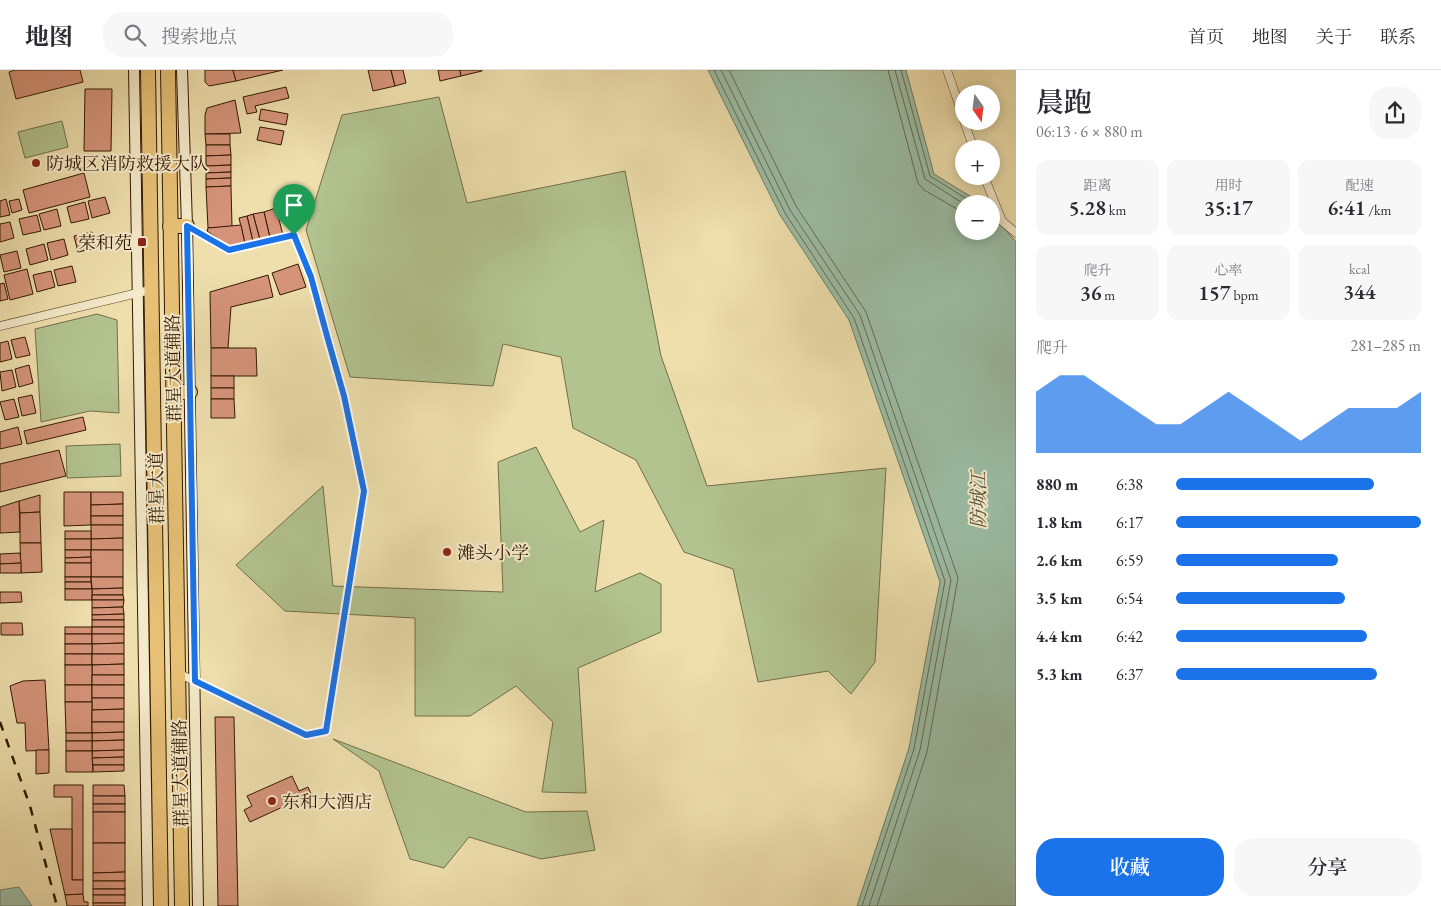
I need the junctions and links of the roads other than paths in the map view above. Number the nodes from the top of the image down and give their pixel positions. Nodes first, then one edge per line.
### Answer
1 (134, 70) edge
2 (148, 70) edge
3 (168, 70) edge
4 (182, 70) edge
5 (948, 70) edge
6 (955, 92) edge
7 (149, 158) junction
8 (168, 158) junction
9 (988, 185) edge
10 (170, 226) junction
11 (187, 226) junction
12 (1016, 233) edge
13 (144, 291) junction
14 (0, 326) edge
15 (173, 392) junction
16 (190, 392) junction
17 (178, 674) junction
18 (195, 681) junction
19 (148, 906) edge
20 (161, 906) edge
21 (182, 906) edge
22 (198, 906) edge

1 - 13 street, 群星大道辅路
2 - 7 highway, 群星大道
3 - 8 highway, 群星大道
4 - 11 street, 群星大道辅路
5 - 6 street
7 - 8 highway
7 - 13 highway, 群星大道
8 - 10 highway, 群星大道
9 - 12 street
10 - 11 highway
10 - 15 highway, 群星大道
11 - 16 street, 群星大道辅路
11 - 18 street
13 - 14 street
13 - 19 street, 群星大道辅路
13 - 20 highway, 群星大道
15 - 16 highway
15 - 17 highway, 群星大道
16 - 18 street, 群星大道辅路
17 - 18 street
17 - 21 highway, 群星大道
18 - 22 street, 群星大道辅路

